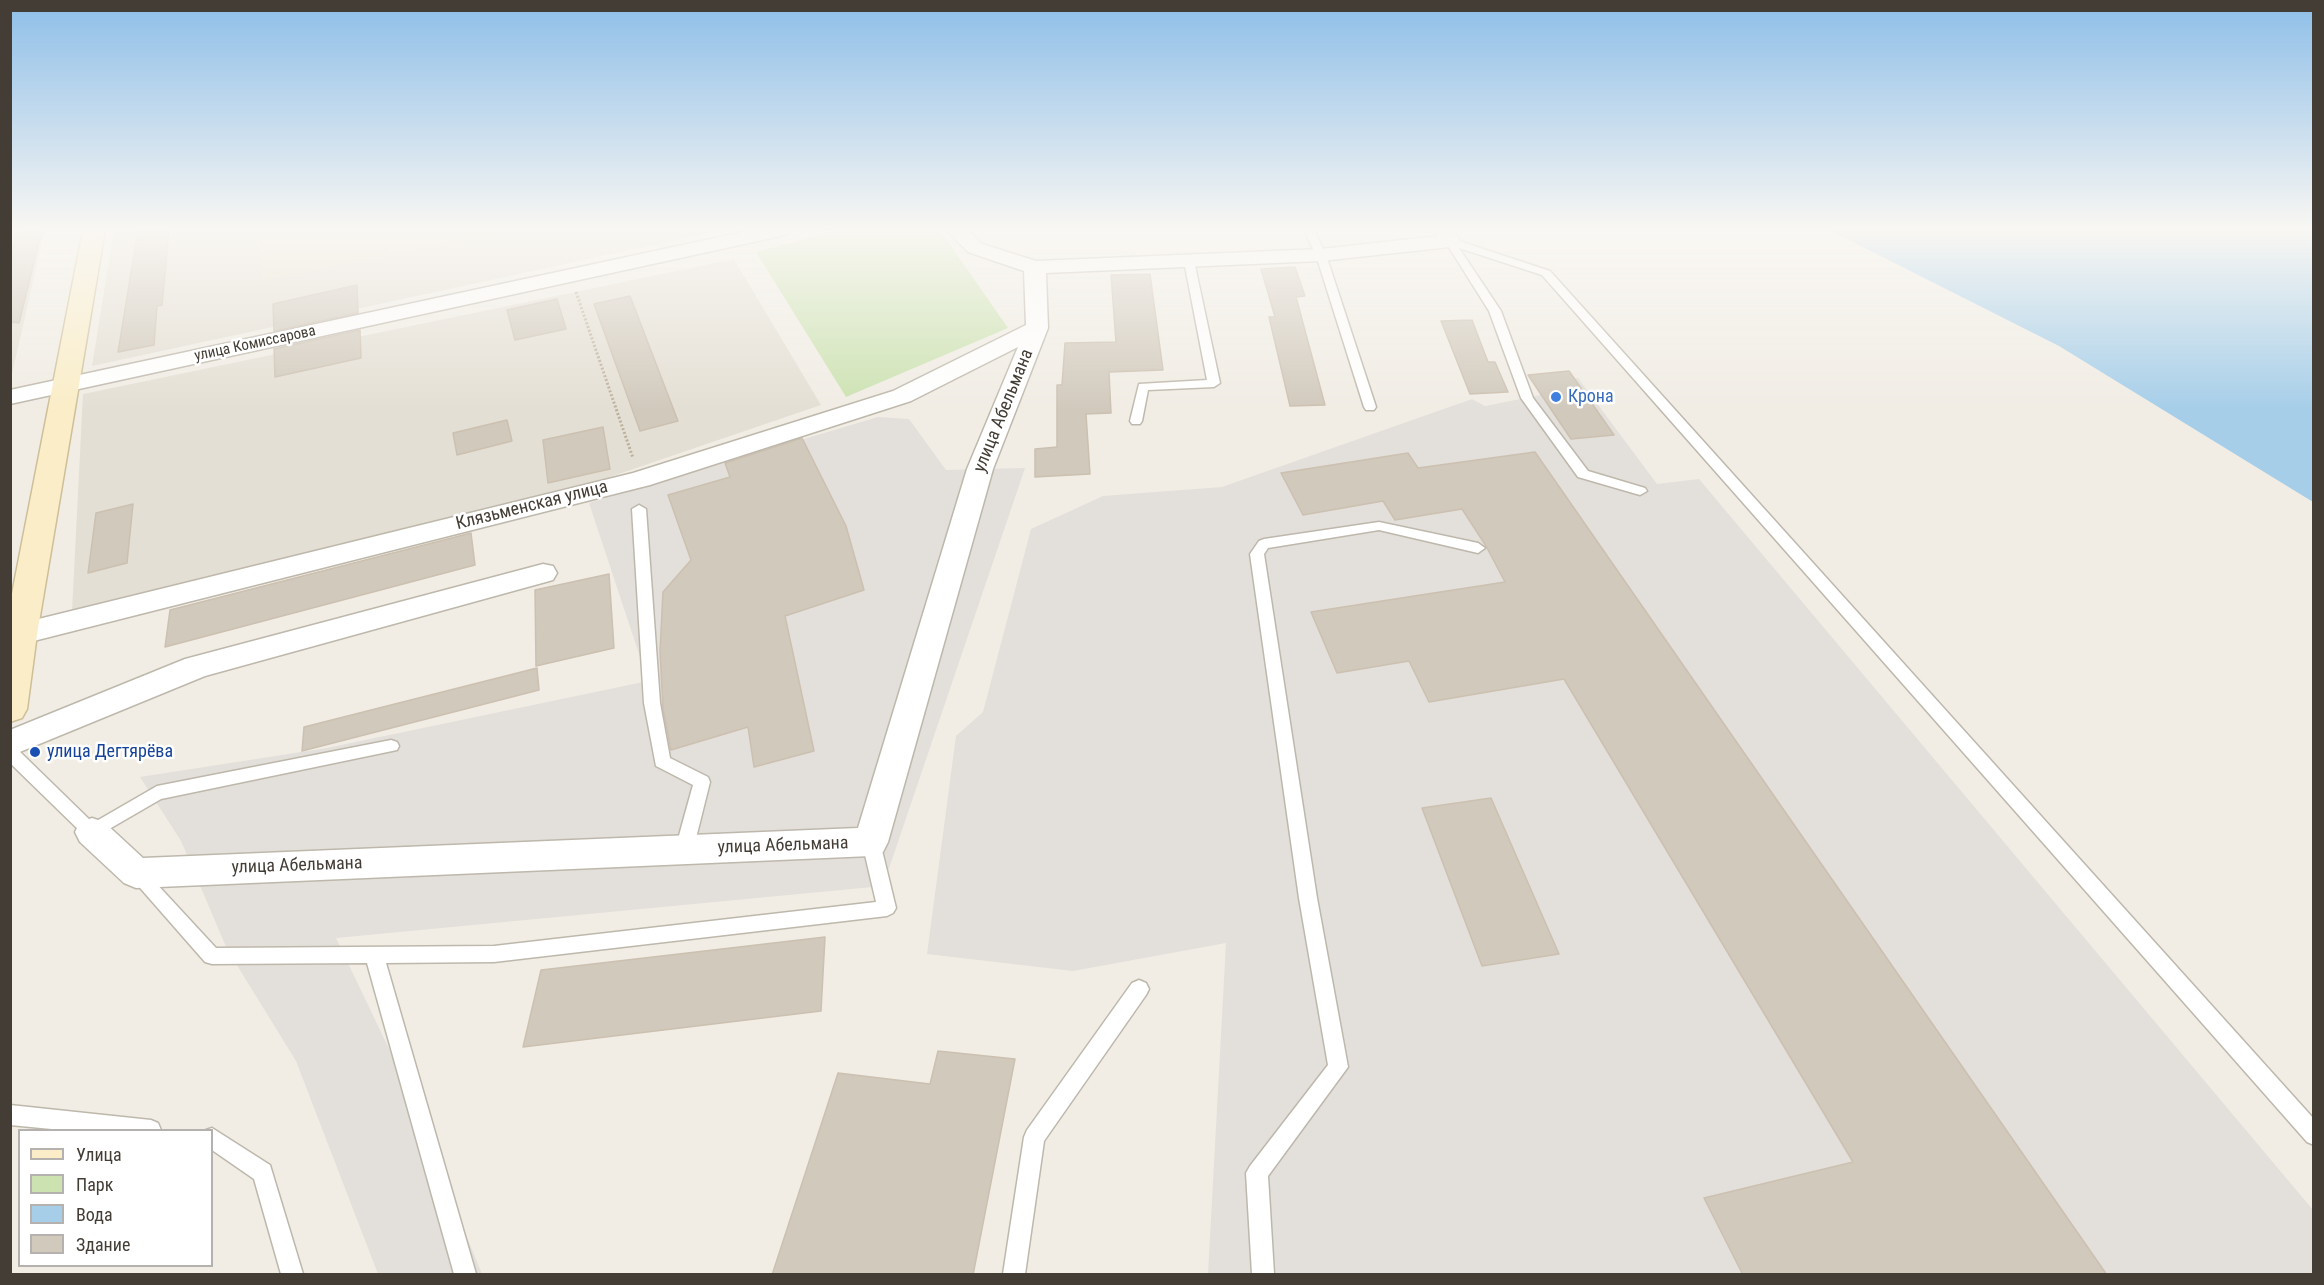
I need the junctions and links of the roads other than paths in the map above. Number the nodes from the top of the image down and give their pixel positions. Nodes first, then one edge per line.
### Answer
1 (83, 290) edge
2 (510, 290) edge
3 (1036, 290) edge
4 (1195, 290) edge
5 (1332, 290) edge
6 (1482, 290) edge
7 (1561, 290) edge
8 (1037, 328) junction
9 (67, 384) junction
10 (10, 397) edge
11 (1370, 407) dead end
12 (1136, 421) dead end
13 (1640, 491) dead end
14 (639, 509) dead end
15 (1478, 548) dead end
16 (543, 573) dead end
17 (16, 635) edge
18 (10, 709) edge
19 (10, 744) edge
20 (391, 746) dead end
21 (10, 752) edge
22 (92, 832) junction
23 (871, 842) junction
24 (684, 850) junction
25 (136, 873) junction
26 (374, 955) junction
27 (1139, 989) dead end
28 (10, 1114) edge
29 (134, 1129) edge
30 (2313, 1135) edge
31 (213, 1139) edge
32 (292, 1275) edge
33 (465, 1275) edge
34 (1014, 1275) edge
35 (1263, 1275) edge

1 - 9 main road
2 - 9 street, улица Комиссарова
3 - 8 street, улица Абельмана
4 - 12 lane
5 - 11 lane
6 - 13 lane
7 - 30 lane
8 - 17 street, Клязьменская улица
8 - 23 street, улица Абельмана
9 - 10 street, улица Комиссарова
9 - 17 main road
14 - 24 lane
15 - 35 lane
16 - 19 street
17 - 18 main road
20 - 22 lane
21 - 22 lane
22 - 25 street
23 - 24 street, улица Абельмана
23 - 26 lane
24 - 25 street, улица Абельмана
25 - 26 lane
26 - 33 lane
27 - 34 lane
28 - 29 lane
31 - 32 lane

